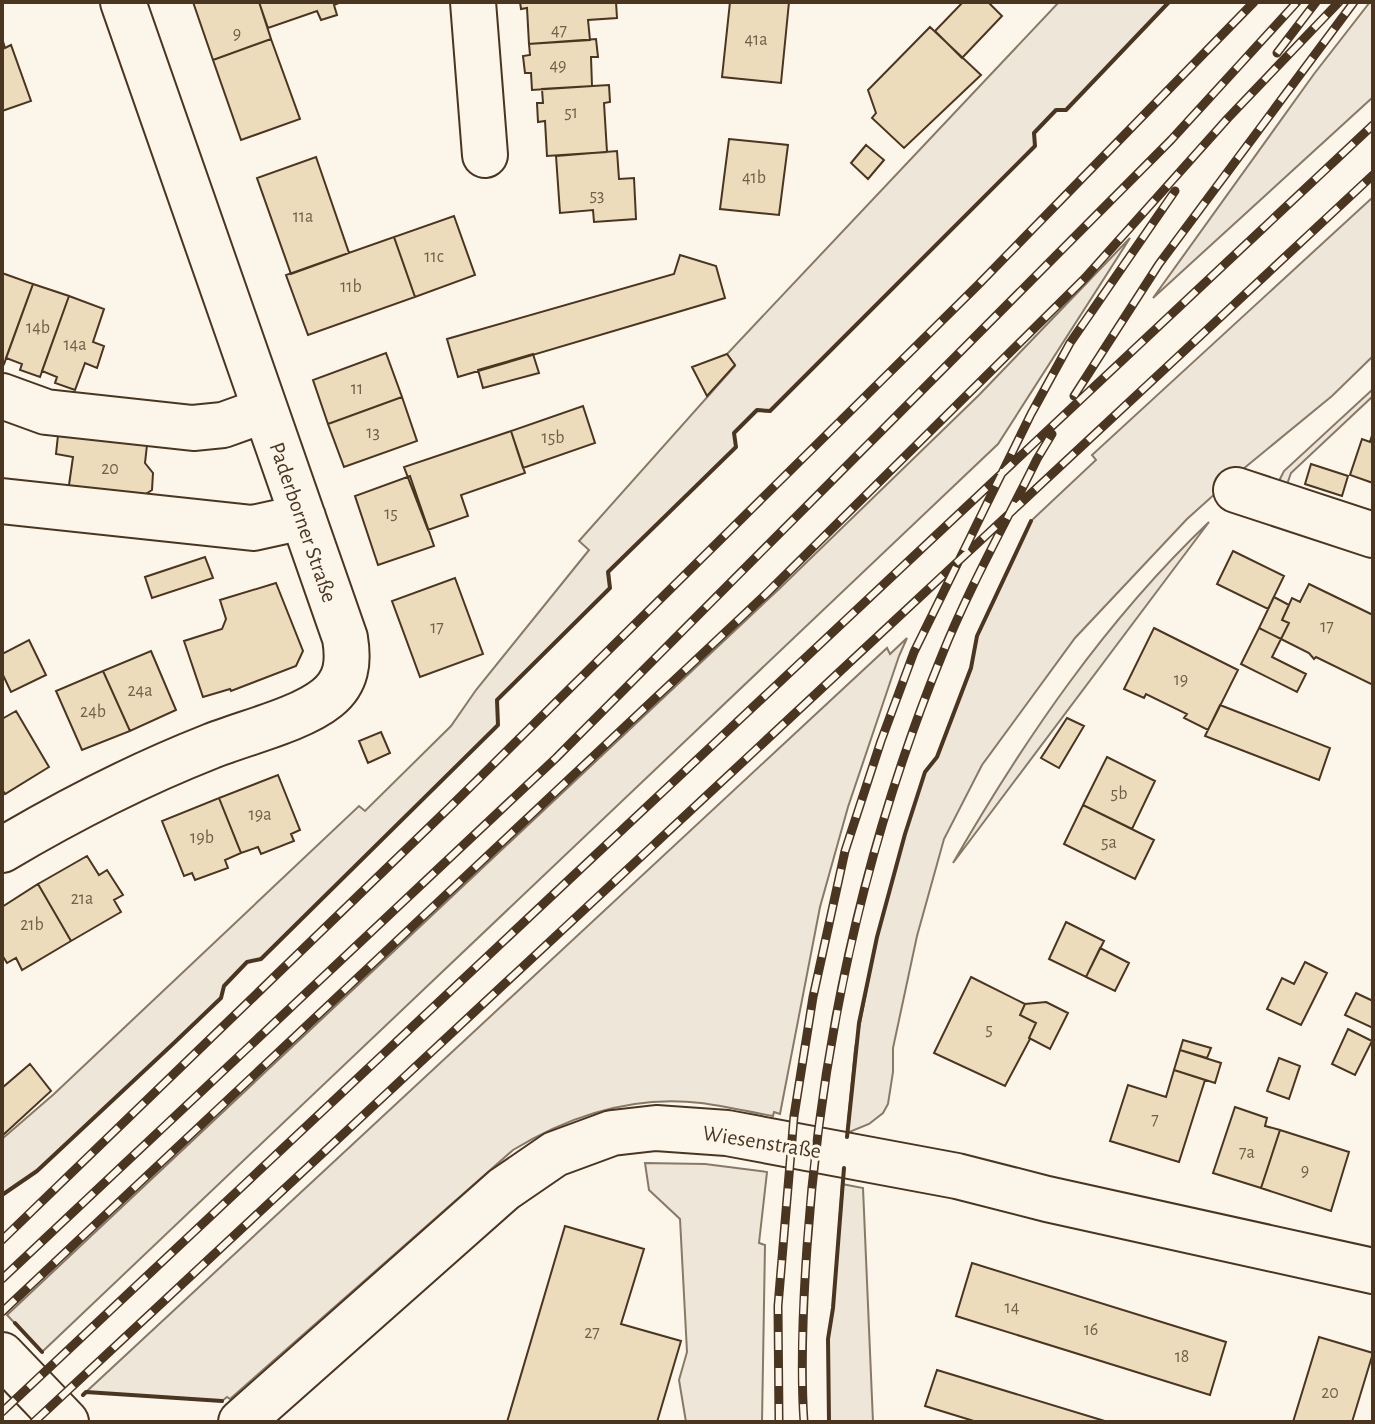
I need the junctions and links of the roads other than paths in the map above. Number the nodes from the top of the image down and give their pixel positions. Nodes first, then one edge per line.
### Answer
1 (123, 2) edge
2 (473, 2) edge
3 (485, 155) dead end
4 (2, 396) edge
5 (265, 410) junction
6 (1236, 490) dead end
7 (2, 501) edge
8 (303, 517) junction
9 (1373, 535) edge
10 (2, 850) edge
11 (1373, 1271) edge
12 (2, 1355) edge
13 (66, 1422) edge
14 (241, 1422) edge

1 - 5 street, Paderborner Straße
2 - 3 street
4 - 5 street
5 - 8 street, Paderborner Straße
6 - 9 street
7 - 8 street
8 - 10 street, Paderborner Straße
11 - 14 street, Wiesenstraße
12 - 13 street

